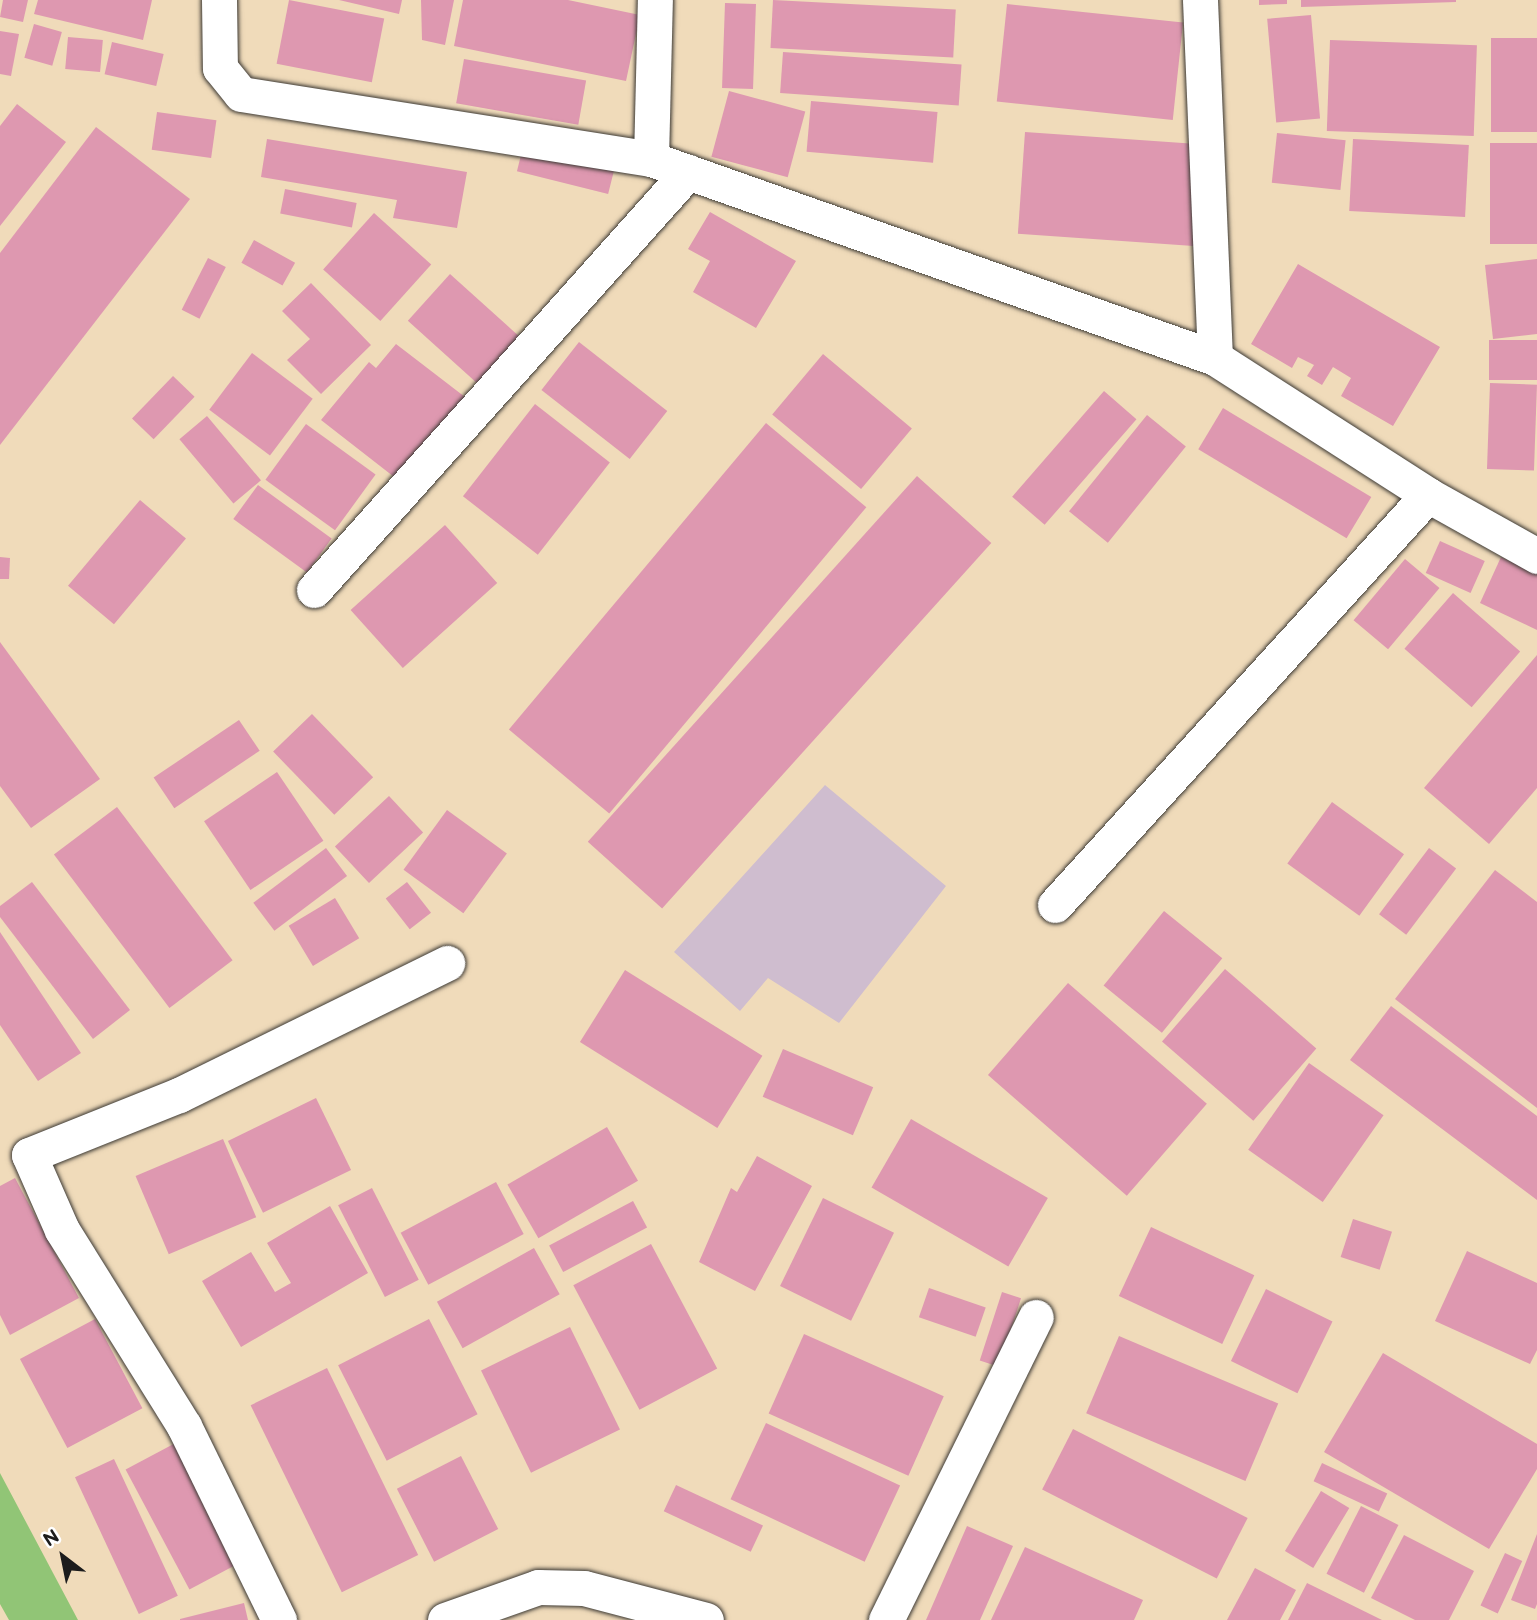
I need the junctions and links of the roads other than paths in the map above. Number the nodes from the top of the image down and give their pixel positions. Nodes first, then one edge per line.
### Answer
1 (219, 0) edge
2 (655, 0) edge
3 (1200, 0) edge
4 (651, 159) junction
5 (688, 172) junction
6 (1216, 358) junction
7 (1428, 495) junction
8 (1537, 556) edge
9 (314, 590) dead end
10 (1055, 905) dead end
11 (447, 963) dead end
12 (1036, 1317) dead end
13 (279, 1620) edge
14 (445, 1620) edge
15 (706, 1620) edge
16 (886, 1620) edge

1 - 4 street
2 - 4 street
3 - 6 street
4 - 5 street
5 - 6 street
5 - 9 street
6 - 7 street
7 - 8 street
7 - 10 street
11 - 13 street
12 - 16 street
14 - 15 street

